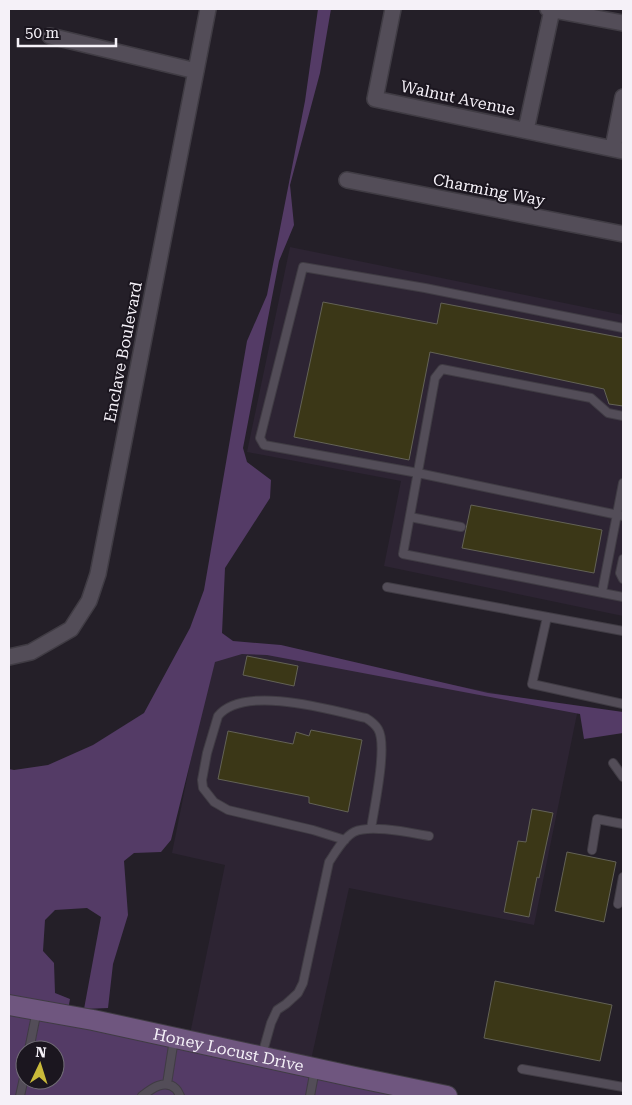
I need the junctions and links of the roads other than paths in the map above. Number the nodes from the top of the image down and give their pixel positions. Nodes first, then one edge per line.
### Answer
1 (208, 9) edge
2 (393, 9) edge
3 (550, 9) edge
4 (623, 23) edge
5 (50, 36) dead end
6 (196, 71) junction
7 (623, 97) edge
8 (526, 130) junction
9 (618, 149) edge
10 (347, 180) dead end
11 (623, 234) edge
12 (623, 328) edge
13 (623, 416) edge
14 (418, 473) junction
15 (623, 483) edge
16 (620, 516) edge
17 (410, 517) junction
18 (461, 526) dead end
19 (623, 559) edge
20 (623, 579) edge
21 (387, 587) dead end
22 (602, 592) junction
23 (623, 597) edge
24 (547, 617) junction
25 (623, 631) edge
26 (9, 657) edge
27 (623, 704) edge
28 (613, 763) dead end
29 (623, 777) edge
30 (623, 824) edge
31 (371, 829) junction
32 (428, 836) dead end
33 (345, 840) junction
34 (592, 850) dead end
35 (623, 876) edge
36 (618, 904) dead end
37 (9, 1005) edge
38 (37, 1010) junction
39 (174, 1037) junction
40 (32, 1040) edge
41 (262, 1057) junction
42 (315, 1069) junction
43 (522, 1069) dead end
44 (167, 1084) junction
45 (623, 1087) edge
46 (412, 1093) edge
47 (142, 1096) edge
48 (180, 1096) edge
49 (310, 1096) edge
50 (447, 1096) edge

1 - 6 street, Enclave Boulevard
2 - 8 street, Walnut Avenue
3 - 4 street
3 - 8 street
5 - 6 street
6 - 26 street, Enclave Boulevard
7 - 9 street
8 - 9 street, Walnut Avenue
10 - 11 street, Charming Way
12 - 14 lane
13 - 14 lane
14 - 16 lane
14 - 17 lane
15 - 16 lane
16 - 22 lane
17 - 18 lane
17 - 22 lane
19 - 20 lane
21 - 24 lane
22 - 23 lane
24 - 25 lane
24 - 27 lane
28 - 29 lane
30 - 34 lane
31 - 32 lane
31 - 33 lane
31 - 33 lane
33 - 41 lane
35 - 36 lane
37 - 38 street, Honey Locust Drive
38 - 39 street, Honey Locust Drive
38 - 40 lane
39 - 41 street, Honey Locust Drive
39 - 44 lane
41 - 42 street, Honey Locust Drive
42 - 46 street, Honey Locust Drive
42 - 49 lane
43 - 45 lane
44 - 47 lane
44 - 48 lane
46 - 50 street, Honey Locust Drive

